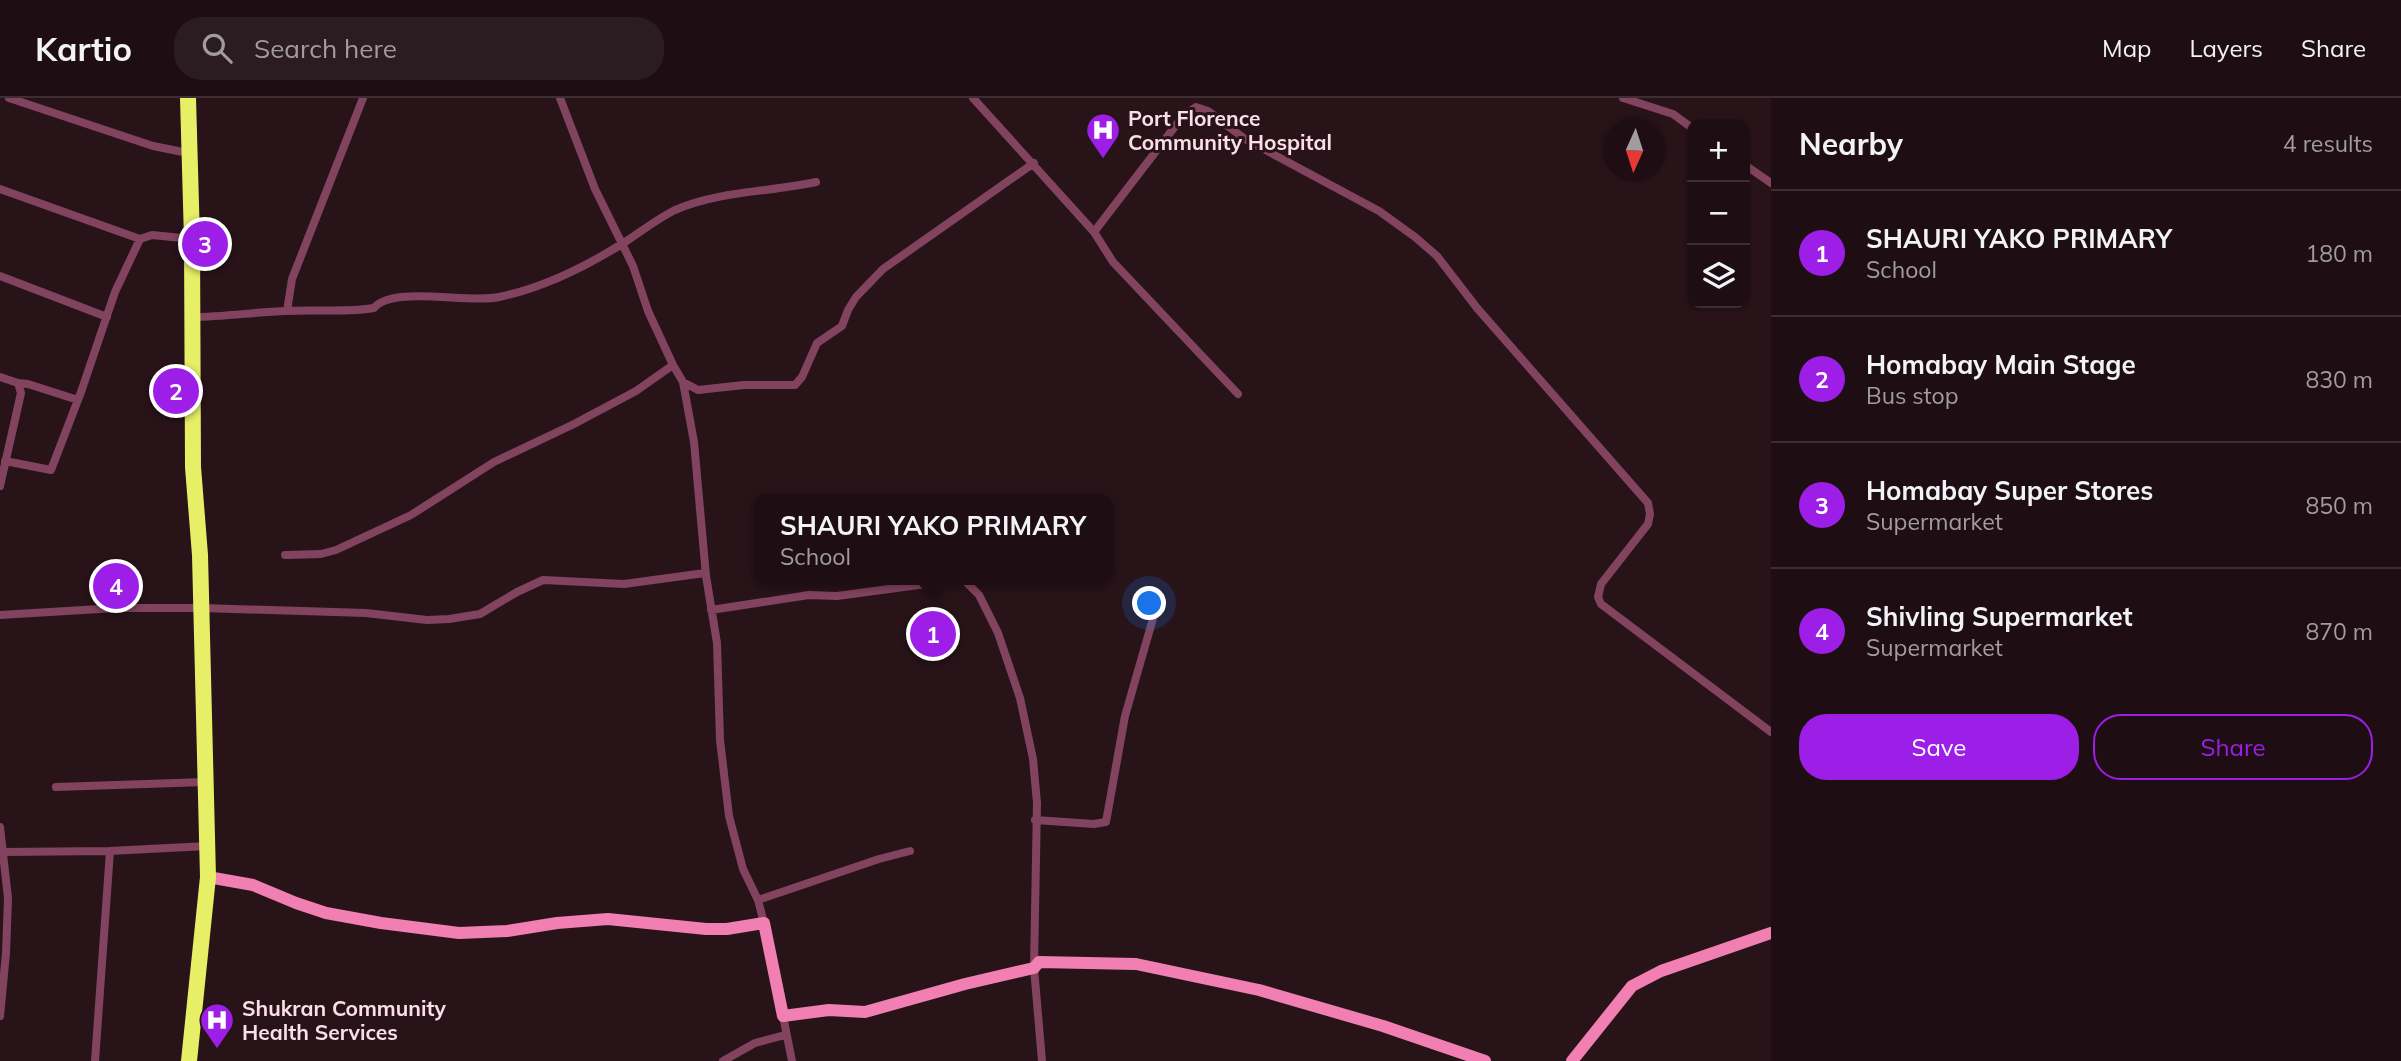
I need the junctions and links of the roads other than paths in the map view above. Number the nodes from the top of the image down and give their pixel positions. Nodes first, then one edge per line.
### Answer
1 (9, 98) edge
2 (188, 98) edge
3 (363, 98) edge
4 (560, 98) edge
5 (973, 98) edge
6 (1623, 98) edge
7 (1687, 124) edge
8 (188, 153) junction
9 (1034, 163) junction
10 (1750, 168) edge
11 (816, 182) dead end
12 (1771, 183) edge
13 (0, 189) edge
14 (1094, 232) junction
15 (140, 239) junction
16 (192, 239) junction
17 (623, 243) junction
18 (0, 276) edge
19 (287, 311) junction
20 (107, 317) junction
21 (192, 317) junction
22 (673, 365) junction
23 (0, 377) edge
24 (683, 382) junction
25 (18, 383) junction
26 (1238, 394) dead end
27 (78, 400) junction
28 (5, 461) junction
29 (0, 483) edge
30 (285, 555) dead end
31 (706, 576) junction
32 (927, 585) edge
33 (969, 585) edge
34 (202, 608) junction
35 (1156, 608) dead end
36 (711, 610) junction
37 (0, 615) edge
38 (1771, 732) edge
39 (205, 782) junction
40 (55, 788) dead end
41 (1035, 820) junction
42 (0, 827) edge
43 (207, 846) junction
44 (110, 851) junction
45 (910, 851) dead end
46 (2, 852) junction
47 (208, 877) junction
48 (758, 900) junction
49 (764, 923) junction
50 (1771, 933) edge
51 (3, 952) edge
52 (1034, 968) junction
53 (0, 1016) edge
54 (783, 1016) junction
55 (785, 1035) junction
56 (95, 1061) edge
57 (189, 1061) edge
58 (723, 1061) edge
59 (792, 1061) edge
60 (1041, 1061) edge
61 (1485, 1061) edge
62 (1572, 1061) edge

1 - 8 street
2 - 8 highway
3 - 19 street
4 - 17 street
5 - 9 street
6 - 7 street
8 - 16 highway
9 - 14 street
9 - 24 street
10 - 12 street
11 - 17 street
13 - 15 street
14 - 26 street
14 - 38 street
15 - 16 street
15 - 20 street
16 - 21 highway
17 - 19 street
17 - 22 street
18 - 20 street
19 - 21 street
20 - 27 street
21 - 34 highway
22 - 24 street
22 - 30 street
23 - 25 street
24 - 31 street
25 - 27 street
25 - 28 street
27 - 28 street
28 - 29 street
31 - 34 street
31 - 36 street
32 - 36 street
33 - 41 street
34 - 37 street
34 - 39 highway
35 - 41 street
36 - 48 street
39 - 40 street
39 - 43 highway
41 - 52 street
42 - 46 street
43 - 44 street
43 - 47 highway
44 - 46 street
44 - 56 street
45 - 48 street
46 - 51 street
47 - 49 street
47 - 57 highway
48 - 49 street
49 - 54 street
50 - 62 street
51 - 53 street
52 - 54 street
52 - 60 street
52 - 61 street
54 - 55 street
55 - 58 street
55 - 59 street

